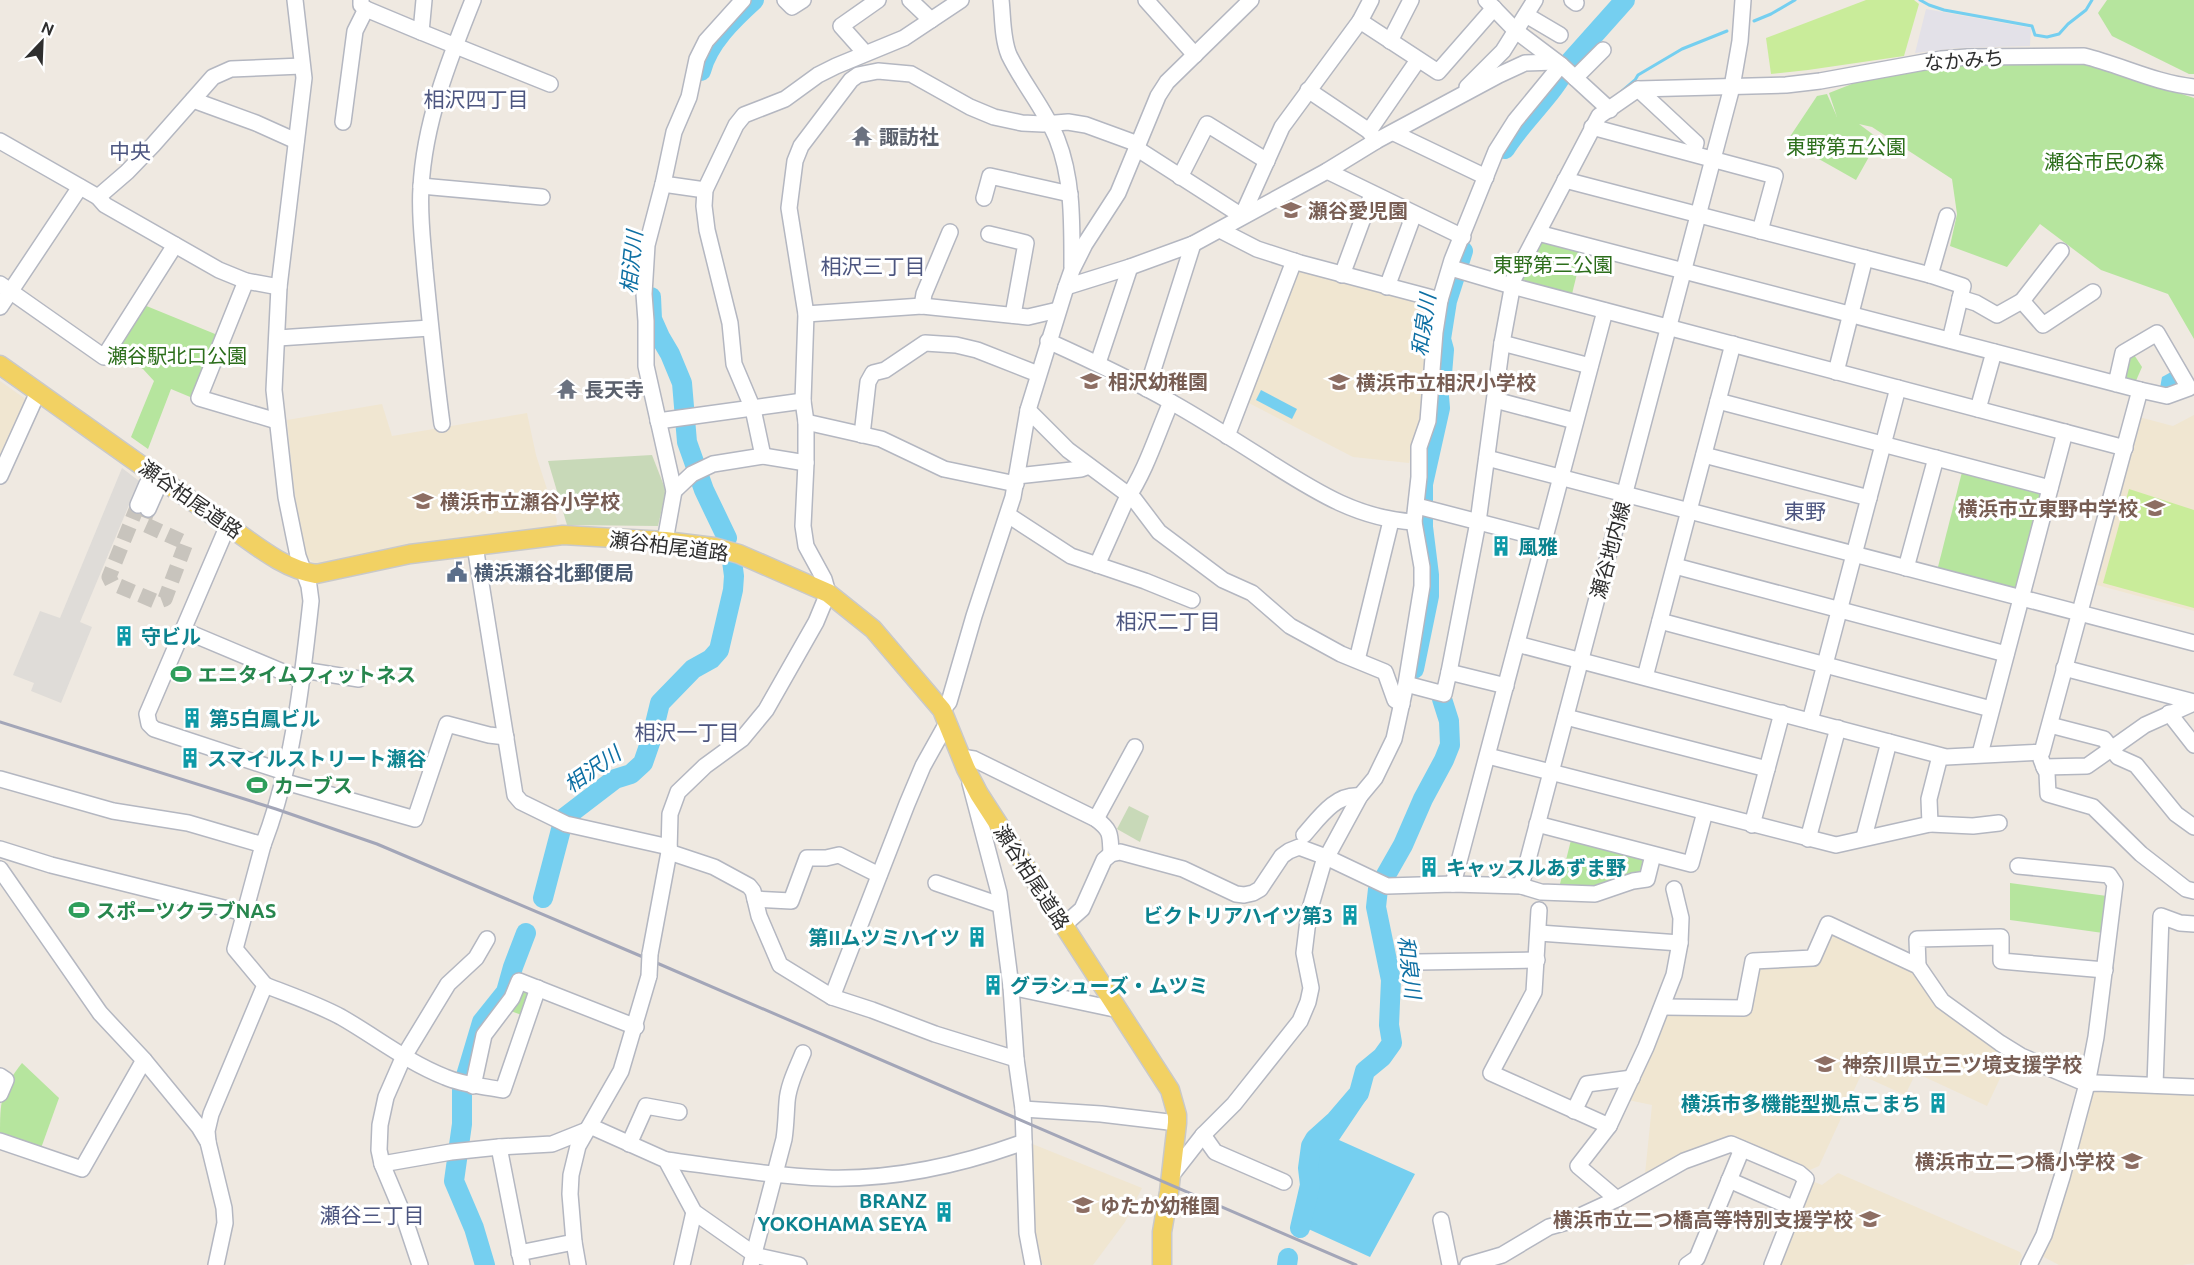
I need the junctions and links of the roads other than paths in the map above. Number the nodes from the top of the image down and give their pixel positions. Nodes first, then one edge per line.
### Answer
1 (295, 0) edge
2 (424, 0) edge
3 (473, 0) edge
4 (743, 0) edge
5 (785, 0) edge
6 (802, 0) edge
7 (878, 0) edge
8 (910, 0) edge
9 (961, 0) edge
10 (1001, 0) edge
11 (1146, 0) edge
12 (1371, 0) edge
13 (1411, 0) edge
14 (1535, 0) edge
15 (1743, 0) edge
16 (1243, 3) edge
17 (363, 4) edge
18 (1490, 4) edge
19 (1526, 15) junction
20 (931, 20) junction
21 (1360, 21) junction
22 (1516, 31) junction
23 (421, 32) junction
24 (1560, 35) dead end
25 (1390, 41) junction
26 (456, 46) junction
27 (1604, 50) dead end
28 (865, 54) junction
29 (1195, 55) junction
30 (1418, 60) junction
31 (302, 66) junction
32 (1565, 69) junction
33 (550, 84) dead end
34 (1732, 87) junction
35 (2194, 87) edge
36 (1638, 89) junction
37 (1308, 90) junction
38 (193, 100) junction
39 (1453, 101) junction
40 (1610, 110) junction
41 (343, 122) dead end
42 (1050, 123) junction
43 (1592, 127) junction
44 (1394, 133) junction
45 (1373, 136) junction
46 (0, 141) edge
47 (297, 141) junction
48 (1137, 146) junction
49 (1693, 153) junction
50 (1712, 159) junction
51 (1267, 161) junction
52 (1327, 171) junction
53 (1180, 177) junction
54 (1486, 177) junction
55 (1565, 180) junction
56 (667, 184) junction
57 (421, 186) junction
58 (80, 187) junction
59 (705, 190) junction
60 (1070, 194) junction
61 (1372, 194) junction
62 (542, 196) dead end
63 (98, 197) junction
64 (984, 198) dead end
65 (1414, 214) junction
66 (1698, 215) junction
67 (1242, 216) junction
68 (1947, 216) dead end
69 (1221, 230) junction
70 (1760, 231) junction
71 (950, 232) dead end
72 (1538, 233) junction
73 (989, 234) dead end
74 (1463, 237) junction
75 (1193, 244) junction
76 (175, 245) junction
77 (2061, 252) dead end
78 (1865, 258) junction
79 (1294, 261) junction
80 (1130, 267) junction
81 (1455, 269) junction
82 (1072, 270) junction
83 (1683, 271) junction
84 (1342, 275) junction
85 (1930, 275) junction
86 (246, 281) junction
87 (1512, 286) junction
88 (279, 287) junction
89 (1066, 287) junction
90 (1387, 287) junction
91 (5, 288) edge
92 (2093, 292) dead end
93 (1960, 298) junction
94 (1440, 300) junction
95 (2022, 300) junction
96 (922, 306) junction
97 (0, 307) edge
98 (1058, 310) junction
99 (1605, 310) junction
100 (806, 314) junction
101 (1013, 315) junction
102 (1851, 315) junction
103 (1669, 327) junction
104 (430, 328) junction
105 (278, 338) junction
106 (1950, 340) junction
107 (1048, 341) junction
108 (1502, 343) junction
109 (1733, 344) junction
110 (1994, 352) junction
111 (1098, 363) junction
112 (0, 365) edge
113 (1590, 366) junction
114 (1836, 372) junction
115 (1038, 374) junction
116 (2116, 384) junction
117 (1898, 388) junction
118 (1147, 389) junction
119 (2140, 390) junction
120 (38, 392) junction
121 (1495, 400) junction
122 (1718, 400) junction
123 (803, 401) junction
124 (1171, 402) junction
125 (753, 409) junction
126 (1978, 409) junction
127 (1028, 410) junction
128 (277, 421) junction
129 (658, 421) junction
130 (1575, 421) junction
131 (806, 422) junction
132 (442, 424) dead end
133 (2065, 432) junction
134 (862, 435) junction
135 (1227, 436) junction
136 (1884, 444) junction
137 (2125, 448) junction
138 (1704, 455) junction
139 (763, 456) junction
140 (1487, 458) junction
141 (1936, 458) junction
142 (806, 463) junction
143 (1089, 466) junction
144 (0, 476) edge
145 (158, 477) junction
146 (1561, 477) junction
147 (1017, 480) junction
148 (2050, 488) junction
149 (674, 490) junction
150 (1625, 494) junction
151 (1129, 496) junction
152 (1869, 498) junction
153 (143, 507) tunnel mouth
154 (1421, 507) junction
155 (1689, 511) junction
156 (1008, 515) junction
157 (1391, 521) junction
158 (1414, 522) junction
159 (1478, 522) junction
160 (228, 525) junction
161 (1544, 539) junction
162 (665, 541) junction
163 (475, 546) junction
164 (1854, 555) junction
165 (1097, 566) junction
166 (1674, 566) junction
167 (1906, 568) junction
168 (303, 572) junction
169 (828, 593) junction
170 (2021, 598) junction
171 (1192, 600) dead end
172 (1840, 610) junction
173 (2079, 614) junction
174 (1660, 621) junction
175 (183, 630) junction
176 (2194, 643) edge
177 (1517, 644) junction
178 (2006, 654) junction
179 (1357, 660) junction
180 (1581, 660) junction
181 (1825, 665) junction
182 (2064, 668) junction
183 (1449, 672) junction
184 (303, 675) junction
185 (1645, 677) junction
186 (359, 679) dead end
187 (1406, 684) junction
188 (1506, 686) junction
189 (2194, 703) edge
190 (1402, 704) junction
191 (1991, 710) junction
192 (1782, 713) junction
193 (2169, 713) junction
194 (944, 716) junction
195 (1566, 717) junction
196 (1810, 721) junction
197 (2050, 725) junction
198 (1838, 728) junction
199 (506, 737) junction
200 (1889, 742) junction
201 (2194, 745) edge
202 (1135, 747) dead end
203 (2112, 749) junction
204 (1980, 754) junction
205 (1488, 756) junction
206 (1940, 756) junction
207 (2043, 760) junction
208 (963, 763) junction
209 (1767, 769) junction
210 (1551, 772) junction
211 (283, 776) junction
212 (0, 779) edge
213 (1360, 796) junction
214 (1705, 812) junction
215 (1096, 819) junction
216 (1991, 820) dead end
217 (1537, 824) junction
218 (1930, 824) junction
219 (1752, 825) junction
220 (2194, 827) edge
221 (1304, 835) dead end
222 (1864, 837) junction
223 (1808, 839) junction
224 (263, 845) junction
225 (0, 849) edge
226 (669, 850) junction
227 (1111, 854) junction
228 (1653, 855) junction
229 (1326, 857) junction
230 (2018, 866) dead end
231 (0, 869) edge
232 (879, 875) junction
233 (936, 883) dead end
234 (1454, 884) junction
235 (1521, 886) junction
236 (1674, 889) dead end
237 (2194, 891) edge
238 (755, 899) junction
239 (1000, 905) junction
240 (1539, 910) dead end
241 (244, 913) junction
242 (2194, 924) edge
243 (1064, 925) junction
244 (1539, 933) junction
245 (487, 939) dead end
246 (1680, 943) junction
247 (1537, 960) junction
248 (1418, 962) dead end
249 (1918, 966) junction
250 (2105, 970) junction
251 (265, 985) junction
252 (1011, 987) junction
253 (538, 988) junction
254 (832, 997) junction
255 (1663, 1006) junction
256 (1119, 1010) junction
257 (636, 1027) junction
258 (803, 1053) dead end
259 (404, 1058) junction
260 (1016, 1059) junction
261 (144, 1060) junction
262 (0, 1077) edge
263 (1632, 1078) junction
264 (468, 1084) junction
265 (2087, 1084) junction
266 (2155, 1085) junction
267 (2194, 1087) edge
268 (0, 1094) edge
269 (1023, 1109) junction
270 (1574, 1111) junction
271 (679, 1112) dead end
272 (1177, 1123) junction
273 (1609, 1126) junction
274 (589, 1128) junction
275 (1203, 1135) junction
276 (0, 1142) edge
277 (208, 1142) junction
278 (1024, 1142) junction
279 (629, 1144) junction
280 (499, 1147) junction
281 (1742, 1149) junction
282 (666, 1160) junction
283 (382, 1164) junction
284 (775, 1174) junction
285 (1171, 1176) junction
286 (1729, 1180) junction
287 (1284, 1183) dead end
288 (1617, 1199) junction
289 (1795, 1209) junction
290 (694, 1212) junction
291 (1441, 1220) dead end
292 (574, 1242) junction
293 (520, 1259) edge
294 (753, 1260) edge
295 (216, 1265) edge
296 (420, 1265) edge
297 (578, 1265) edge
298 (682, 1265) edge
299 (799, 1265) edge
300 (1033, 1265) edge
301 (1162, 1265) edge
302 (1450, 1265) edge
303 (1468, 1265) edge
304 (1686, 1265) edge
305 (1772, 1265) edge
306 (2029, 1265) edge

1 - 31 street
2 - 23 street
3 - 26 street
4 - 56 street
5 - 6 street
7 - 28 street
8 - 20 street
9 - 20 street
10 - 42 street
11 - 29 street
12 - 21 street
13 - 25 street
14 - 19 street
15 - 34 street, 瀬谷地内線
16 - 29 street
17 - 23 street
17 - 41 street
18 - 22 street
18 - 30 street
19 - 22 street
19 - 24 street
20 - 28 street
21 - 25 street
21 - 37 street
22 - 32 street
22 - 39 street
23 - 26 street
25 - 30 street
26 - 33 street
26 - 57 street
27 - 32 street
28 - 59 street
29 - 48 street
30 - 45 street
31 - 38 street
31 - 47 street
32 - 39 street
32 - 40 street
32 - 54 street
34 - 35 street, なかみち
34 - 36 street, なかみち
34 - 50 street, 瀬谷地内線
36 - 40 street
36 - 49 street
37 - 45 street
37 - 51 street
38 - 47 street
38 - 63 street
39 - 44 street
40 - 43 street
42 - 48 street
42 - 60 street
42 - 100 street
43 - 49 street
43 - 55 street
44 - 45 street
44 - 54 street
45 - 52 street
46 - 58 street
47 - 88 street
48 - 53 street
48 - 82 street
49 - 50 street
50 - 66 street, 瀬谷地内線
50 - 70 street
51 - 53 street
51 - 67 street
52 - 61 street
52 - 67 street
53 - 67 street
54 - 74 street
55 - 66 street
55 - 72 street
56 - 59 street
56 - 129 street
57 - 62 street
57 - 104 street
58 - 63 street
58 - 91 street
59 - 125 street
60 - 64 street
60 - 82 street
61 - 65 street
61 - 84 street
63 - 76 street
65 - 74 street
65 - 90 street
66 - 70 street
66 - 83 street, 瀬谷地内線
67 - 69 street
68 - 85 street
69 - 75 street
69 - 79 street
70 - 78 street
71 - 96 street
72 - 83 street
72 - 87 street
73 - 101 street
74 - 81 street
75 - 80 street
75 - 118 street
76 - 86 street
76 - 91 street
77 - 95 street
78 - 85 street
78 - 102 street
79 - 84 street
79 - 135 street
80 - 89 street
80 - 111 street
81 - 87 street
81 - 94 street
82 - 89 street
83 - 102 street
83 - 103 street, 瀬谷地内線
84 - 90 street
85 - 93 street
86 - 88 street
86 - 128 street
87 - 99 street
87 - 108 street
88 - 105 street
89 - 98 street
90 - 94 street
91 - 97 street
92 - 95 street
93 - 95 street
93 - 106 street
94 - 154 street
96 - 100 street
96 - 101 street
98 - 101 street
98 - 107 street
99 - 103 street
99 - 113 street
100 - 123 street
102 - 106 street
102 - 114 street
103 - 109 street
103 - 150 street, 瀬谷地内線
104 - 105 street
104 - 132 street
105 - 128 street
106 - 110 street
107 - 111 street
107 - 115 street
108 - 113 street
108 - 121 street
109 - 114 street
109 - 122 street
110 - 116 street
110 - 126 street
111 - 118 street
112 - 120 main road, 瀬谷柏尾道路
113 - 130 street
114 - 117 street
115 - 127 street
115 - 134 street
116 - 119 street
116 - 119 street
117 - 126 street
117 - 136 street
118 - 124 street
119 - 137 street
120 - 144 street
120 - 145 main road, 瀬谷柏尾道路
121 - 130 street
121 - 140 street
122 - 136 street
122 - 138 street
123 - 125 street
123 - 131 street
124 - 135 street
124 - 151 street
125 - 129 street
125 - 139 street
126 - 133 street
127 - 143 street
127 - 147 street
128 - 168 street
129 - 149 street
130 - 146 street
131 - 134 street
131 - 142 street
133 - 137 street
133 - 148 street
134 - 147 street
135 - 157 street
136 - 141 street
136 - 152 street
137 - 173 street
138 - 152 street
138 - 155 street
139 - 142 street
139 - 149 street
140 - 146 street
140 - 159 street
141 - 148 street
141 - 167 street
142 - 169 street
143 - 147 street
143 - 151 street
145 - 153 street
145 - 160 main road, 瀬谷柏尾道路
146 - 150 street
146 - 161 street
147 - 156 street
148 - 170 street
149 - 162 street
150 - 155 street
150 - 180 street, 瀬谷地内線
151 - 165 street
151 - 179 street
152 - 164 street
154 - 158 street
154 - 159 street
155 - 164 street
155 - 166 street
156 - 165 street
156 - 194 street
157 - 158 street
157 - 179 street
158 - 187 street
159 - 161 street
159 - 183 street
160 - 168 main road, 瀬谷柏尾道路
160 - 175 street
161 - 177 street
162 - 163 main road, 瀬谷柏尾道路
162 - 169 main road, 瀬谷柏尾道路
163 - 168 main road, 瀬谷柏尾道路
163 - 199 street
164 - 167 street
164 - 172 street
165 - 171 street
166 - 172 street
166 - 174 street
167 - 170 street
168 - 184 street
169 - 194 main road, 瀬谷柏尾道路
169 - 226 street
170 - 173 street
170 - 178 street
172 - 178 street
172 - 181 street
173 - 176 street
173 - 182 street
174 - 181 street
174 - 185 street
175 - 184 street
175 - 211 street
177 - 180 street
177 - 188 street
178 - 191 street
179 - 190 street
180 - 185 street
180 - 195 street, 瀬谷地内線
181 - 191 street
181 - 196 street
182 - 189 street
182 - 197 street
183 - 187 street
183 - 188 street
184 - 186 street
184 - 211 street
185 - 192 street
187 - 190 street
188 - 205 street
189 - 193 street
190 - 213 street
191 - 204 street
192 - 196 street
192 - 209 street
193 - 201 street
193 - 203 street
194 - 208 main road, 瀬谷柏尾道路
194 - 232 street
195 - 209 street
195 - 210 street, 瀬谷地内線
196 - 198 street
197 - 203 street
197 - 207 street
198 - 200 street
198 - 223 street
199 - 211 street
199 - 226 street
200 - 206 street
200 - 222 street
202 - 215 street
203 - 207 street
203 - 220 street
204 - 206 street
204 - 207 street
205 - 210 street
205 - 234 street
206 - 218 street
207 - 237 street
208 - 215 street
208 - 239 street
208 - 243 main road, 瀬谷柏尾道路
209 - 219 street
210 - 214 street
210 - 217 street, 瀬谷地内線
211 - 224 street
212 - 224 street
213 - 221 street
213 - 229 street
214 - 219 street
214 - 228 street
215 - 227 street
216 - 218 street
217 - 228 street
217 - 235 street, 瀬谷地内線
218 - 222 street
219 - 223 street
222 - 223 street
224 - 241 street
225 - 241 street
226 - 238 street
226 - 257 street, bridge
227 - 229 street
227 - 243 street
228 - 235 street
229 - 234 street
229 - 275 street
230 - 250 street
231 - 261 street
232 - 238 street
232 - 254 street
233 - 239 street
234 - 235 street
236 - 246 street
238 - 254 street
239 - 252 street
240 - 244 street
241 - 251 street
242 - 266 street
243 - 256 main road, 瀬谷柏尾道路
244 - 246 street
244 - 247 street
245 - 259 street
246 - 255 street
247 - 248 street
247 - 270 street
249 - 250 street
249 - 255 street
249 - 265 street
250 - 265 street
251 - 259 street
251 - 277 street
252 - 256 street
252 - 260 street
253 - 257 street
253 - 264 street
253 - 264 street
254 - 260 street
255 - 263 street
256 - 272 main road, 瀬谷柏尾道路
257 - 274 street
258 - 284 street
259 - 264 street
259 - 283 street
260 - 269 street
261 - 276 street
261 - 277 street
262 - 268 street
263 - 270 street
263 - 273 street
265 - 266 street
265 - 306 street
266 - 267 street
269 - 272 street
269 - 278 street
270 - 273 street
271 - 279 street
272 - 285 main road, 瀬谷柏尾道路
273 - 288 street
274 - 279 street
274 - 280 street
274 - 292 street
275 - 285 street
275 - 287 street
277 - 295 street
278 - 284 street
278 - 300 street
279 - 282 street
280 - 283 street
280 - 293 street
281 - 286 street
281 - 288 street
281 - 289 street
282 - 284 street
282 - 290 street
283 - 296 street
284 - 294 street
285 - 301 main road, 瀬谷柏尾道路
286 - 289 street
286 - 304 street
288 - 303 street
289 - 305 street
290 - 294 street
290 - 298 street
291 - 302 street
292 - 293 street
292 - 297 street
294 - 299 street

